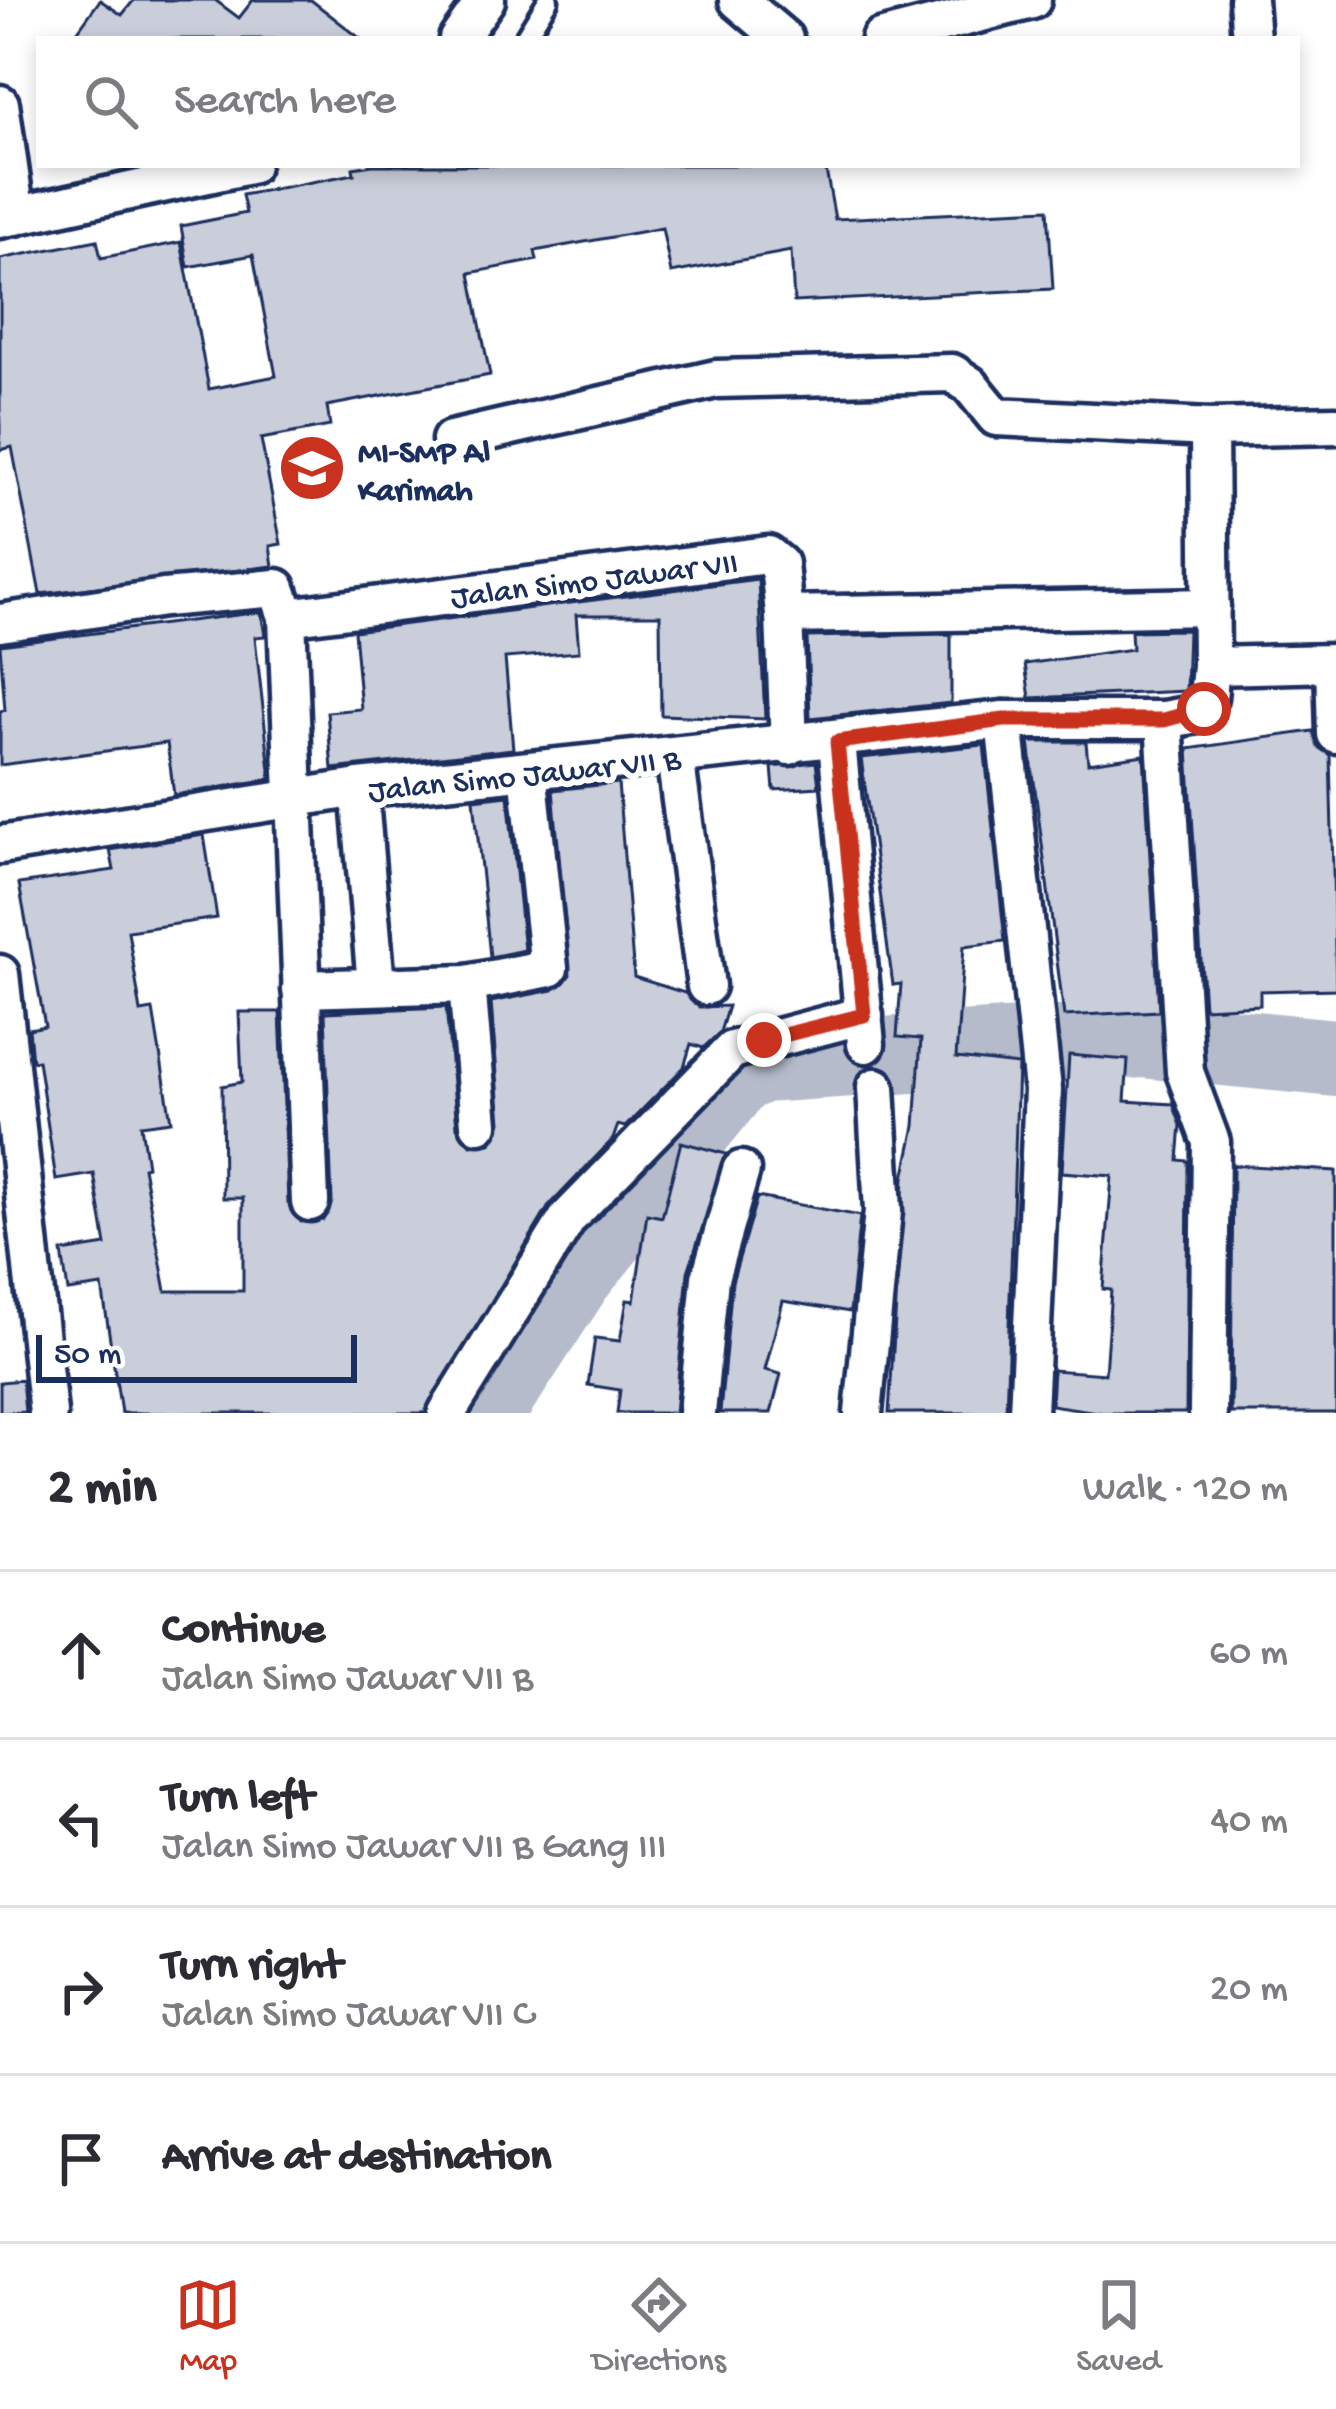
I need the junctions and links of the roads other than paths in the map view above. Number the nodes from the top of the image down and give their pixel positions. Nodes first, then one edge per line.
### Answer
1 (486, 0) edge
2 (548, 0) edge
3 (738, 0) edge
4 (1032, 0) edge
5 (1248, 0) edge
6 (460, 36) edge
7 (526, 36) edge
8 (780, 36) edge
9 (892, 36) edge
10 (1251, 36) edge
11 (0, 104) edge
12 (236, 168) edge
13 (8, 218) edge
14 (1336, 425) edge
15 (1209, 428) junction
16 (451, 440) dead end
17 (1211, 607) junction
18 (784, 615) junction
19 (287, 617) junction
20 (0, 623) edge
21 (1335, 663) edge
22 (1211, 665) junction
23 (1004, 720) junction
24 (1164, 720) junction
25 (1336, 734) edge
26 (837, 742) junction
27 (789, 746) junction
28 (674, 757) junction
29 (528, 771) junction
30 (359, 788) junction
31 (294, 801) junction
32 (0, 845) edge
33 (0, 974) edge
34 (467, 984) junction
35 (376, 986) junction
36 (706, 986) dead end
37 (301, 989) junction
38 (876, 1088) dead end
39 (479, 1124) dead end
40 (741, 1170) dead end
41 (310, 1202) dead end
42 (48, 1413) edge
43 (447, 1413) edge
44 (697, 1413) edge
45 (863, 1413) edge
46 (1028, 1413) edge
47 (1208, 1413) edge

1 - 6 street
2 - 7 lane
3 - 8 street
4 - 9 street
5 - 10 street
11 - 13 street
12 - 13 street
14 - 15 street
15 - 16 street
15 - 17 street
17 - 18 street
17 - 22 street
18 - 19 street, Jalan Simo Jawar VII
18 - 27 street
19 - 20 street
19 - 31 street
21 - 22 street
21 - 25 street
22 - 24 street
23 - 24 street, Jalan Simo Jawar VII B
23 - 26 street, Jalan Simo Jawar VII B
23 - 46 street
24 - 47 street
26 - 27 street, Jalan Simo Jawar VII B
26 - 43 street
27 - 28 street, Jalan Simo Jawar VII B
28 - 29 street, Jalan Simo Jawar VII B
28 - 36 street
29 - 30 street, Jalan Simo Jawar VII B
29 - 34 street
30 - 31 street, Jalan Simo Jawar VII B
30 - 35 street
31 - 32 street, Jalan Simo Jawar VII B
31 - 37 street
33 - 42 street
34 - 35 street
34 - 39 street
35 - 37 street
37 - 41 street
38 - 45 street
40 - 44 street

